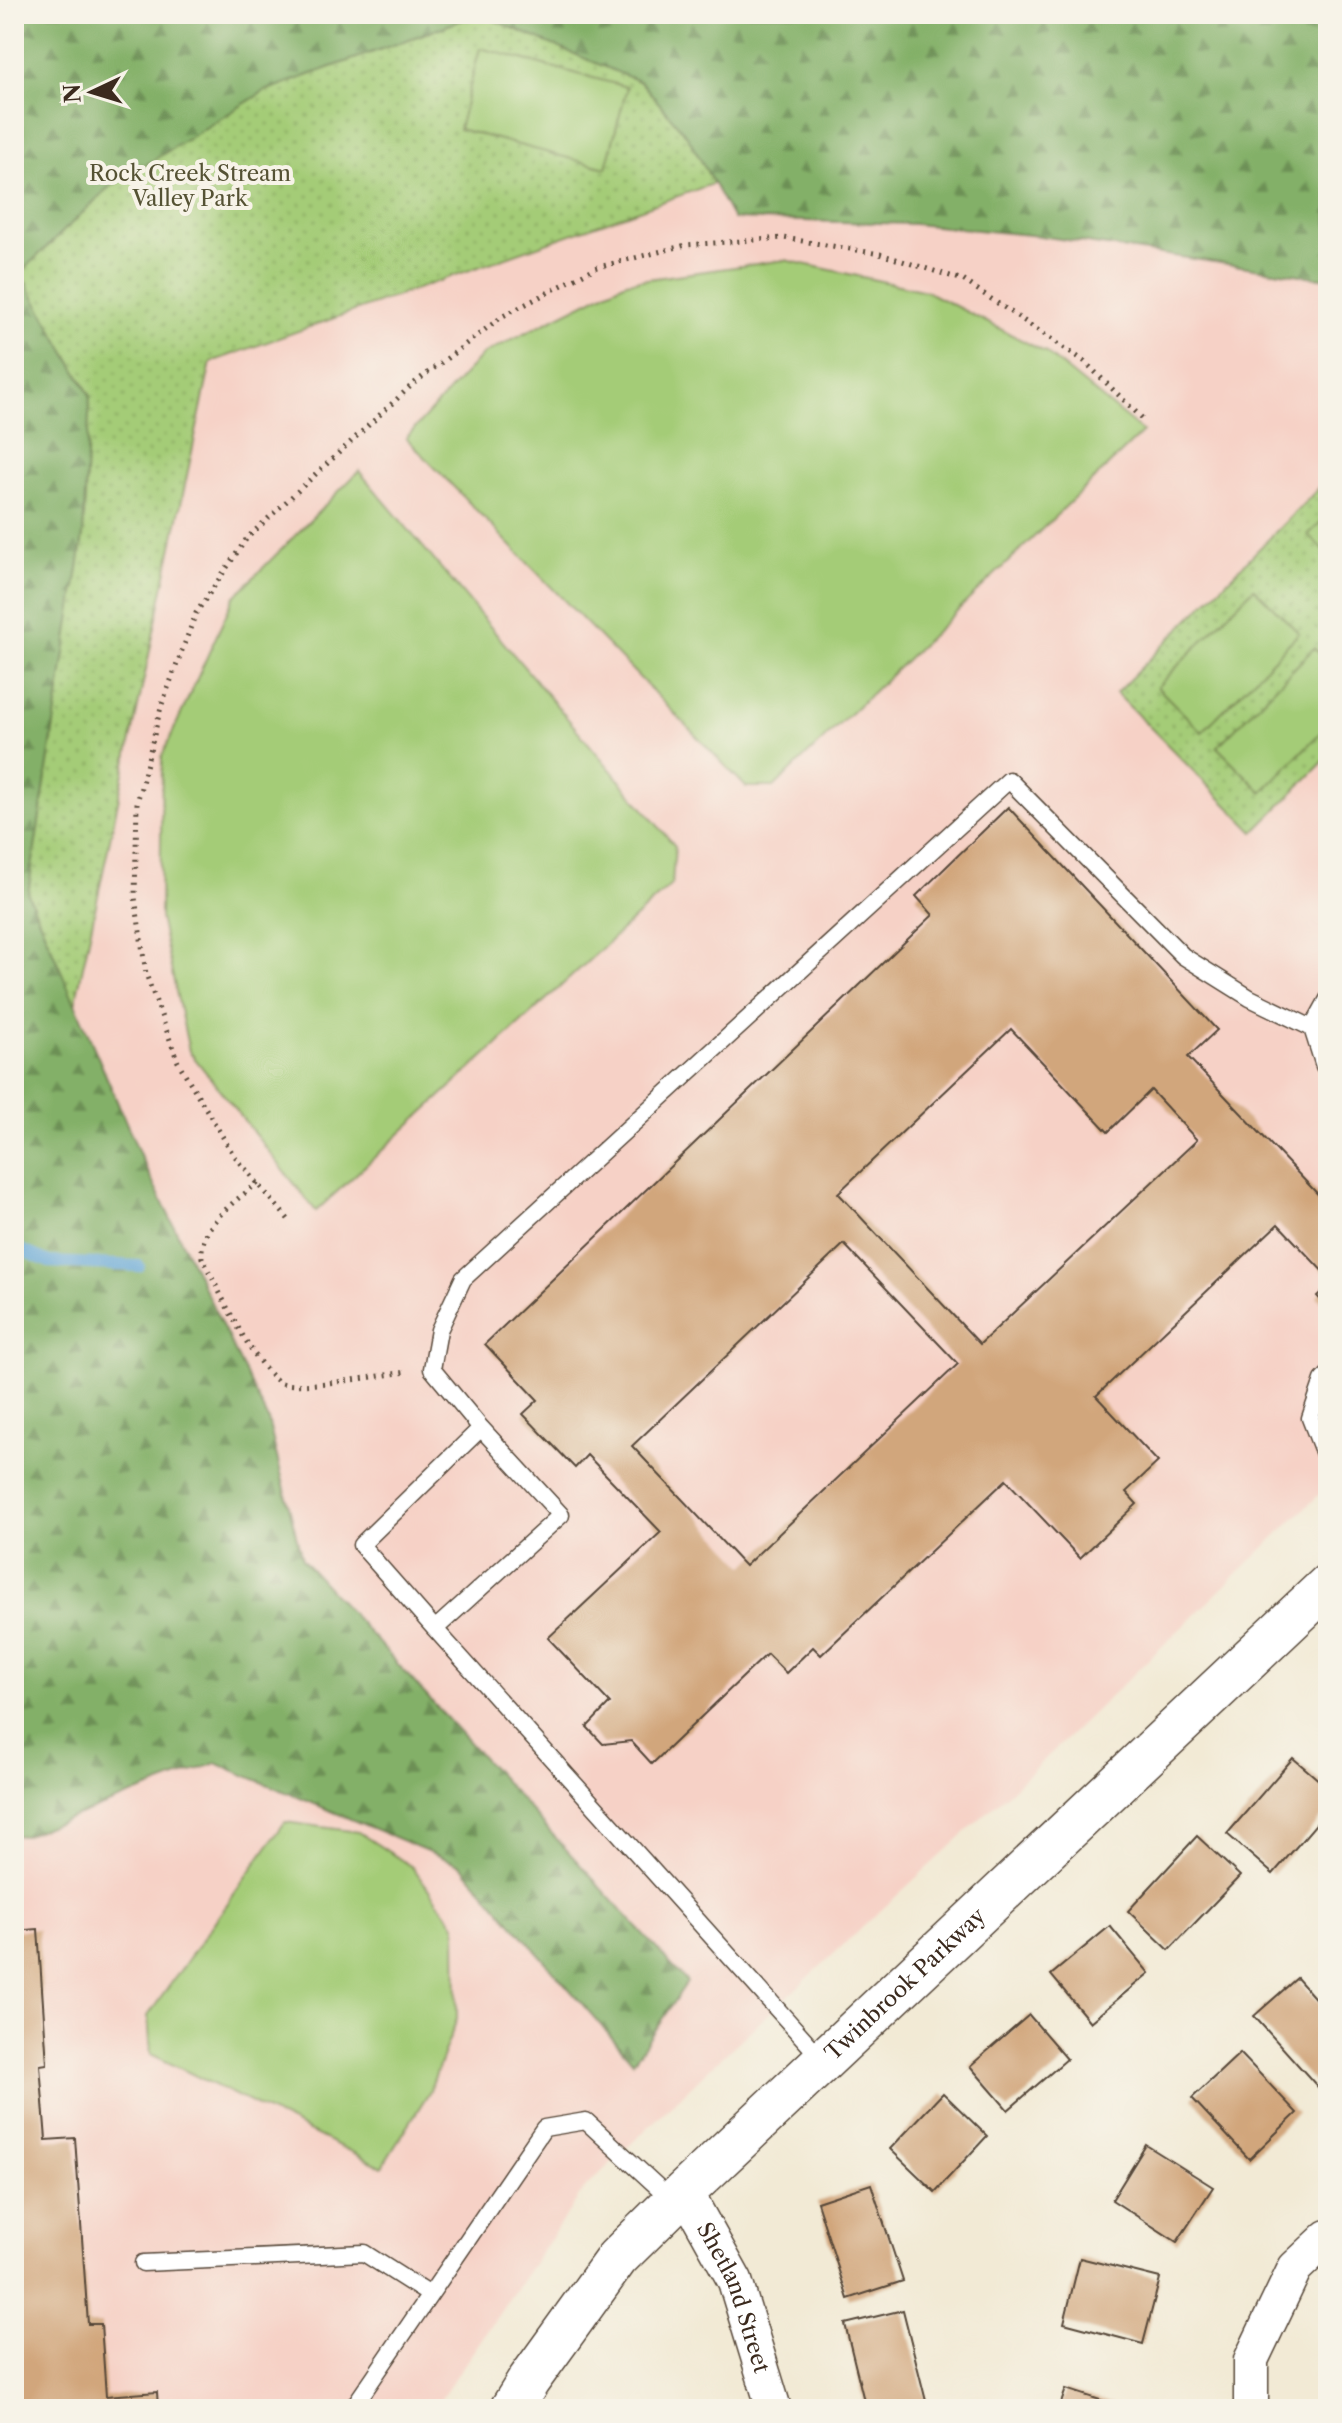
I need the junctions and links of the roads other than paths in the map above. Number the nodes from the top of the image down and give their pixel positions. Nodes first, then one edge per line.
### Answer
1 (1328, 999) edge
2 (1312, 1028) junction
3 (1328, 1070) edge
4 (1328, 1375) edge
5 (481, 1428) junction
6 (1328, 1464) edge
7 (1328, 1585) edge
8 (435, 1629) junction
9 (823, 2060) junction
10 (679, 2196) junction
11 (1328, 2237) edge
12 (143, 2263) dead end
13 (430, 2295) junction
14 (344, 2409) edge
15 (353, 2409) edge
16 (511, 2409) edge
17 (774, 2409) edge
18 (1251, 2409) edge

1 - 2 lane
2 - 3 lane
2 - 5 lane
4 - 6 lane
5 - 8 lane
5 - 8 lane
7 - 9 street, Twinbrook Parkway
8 - 9 lane
9 - 10 street, Twinbrook Parkway
10 - 13 lane
10 - 16 street, Twinbrook Parkway
10 - 17 street, Shetland Street
11 - 18 street
12 - 13 lane
13 - 15 lane
14 - 15 lane

